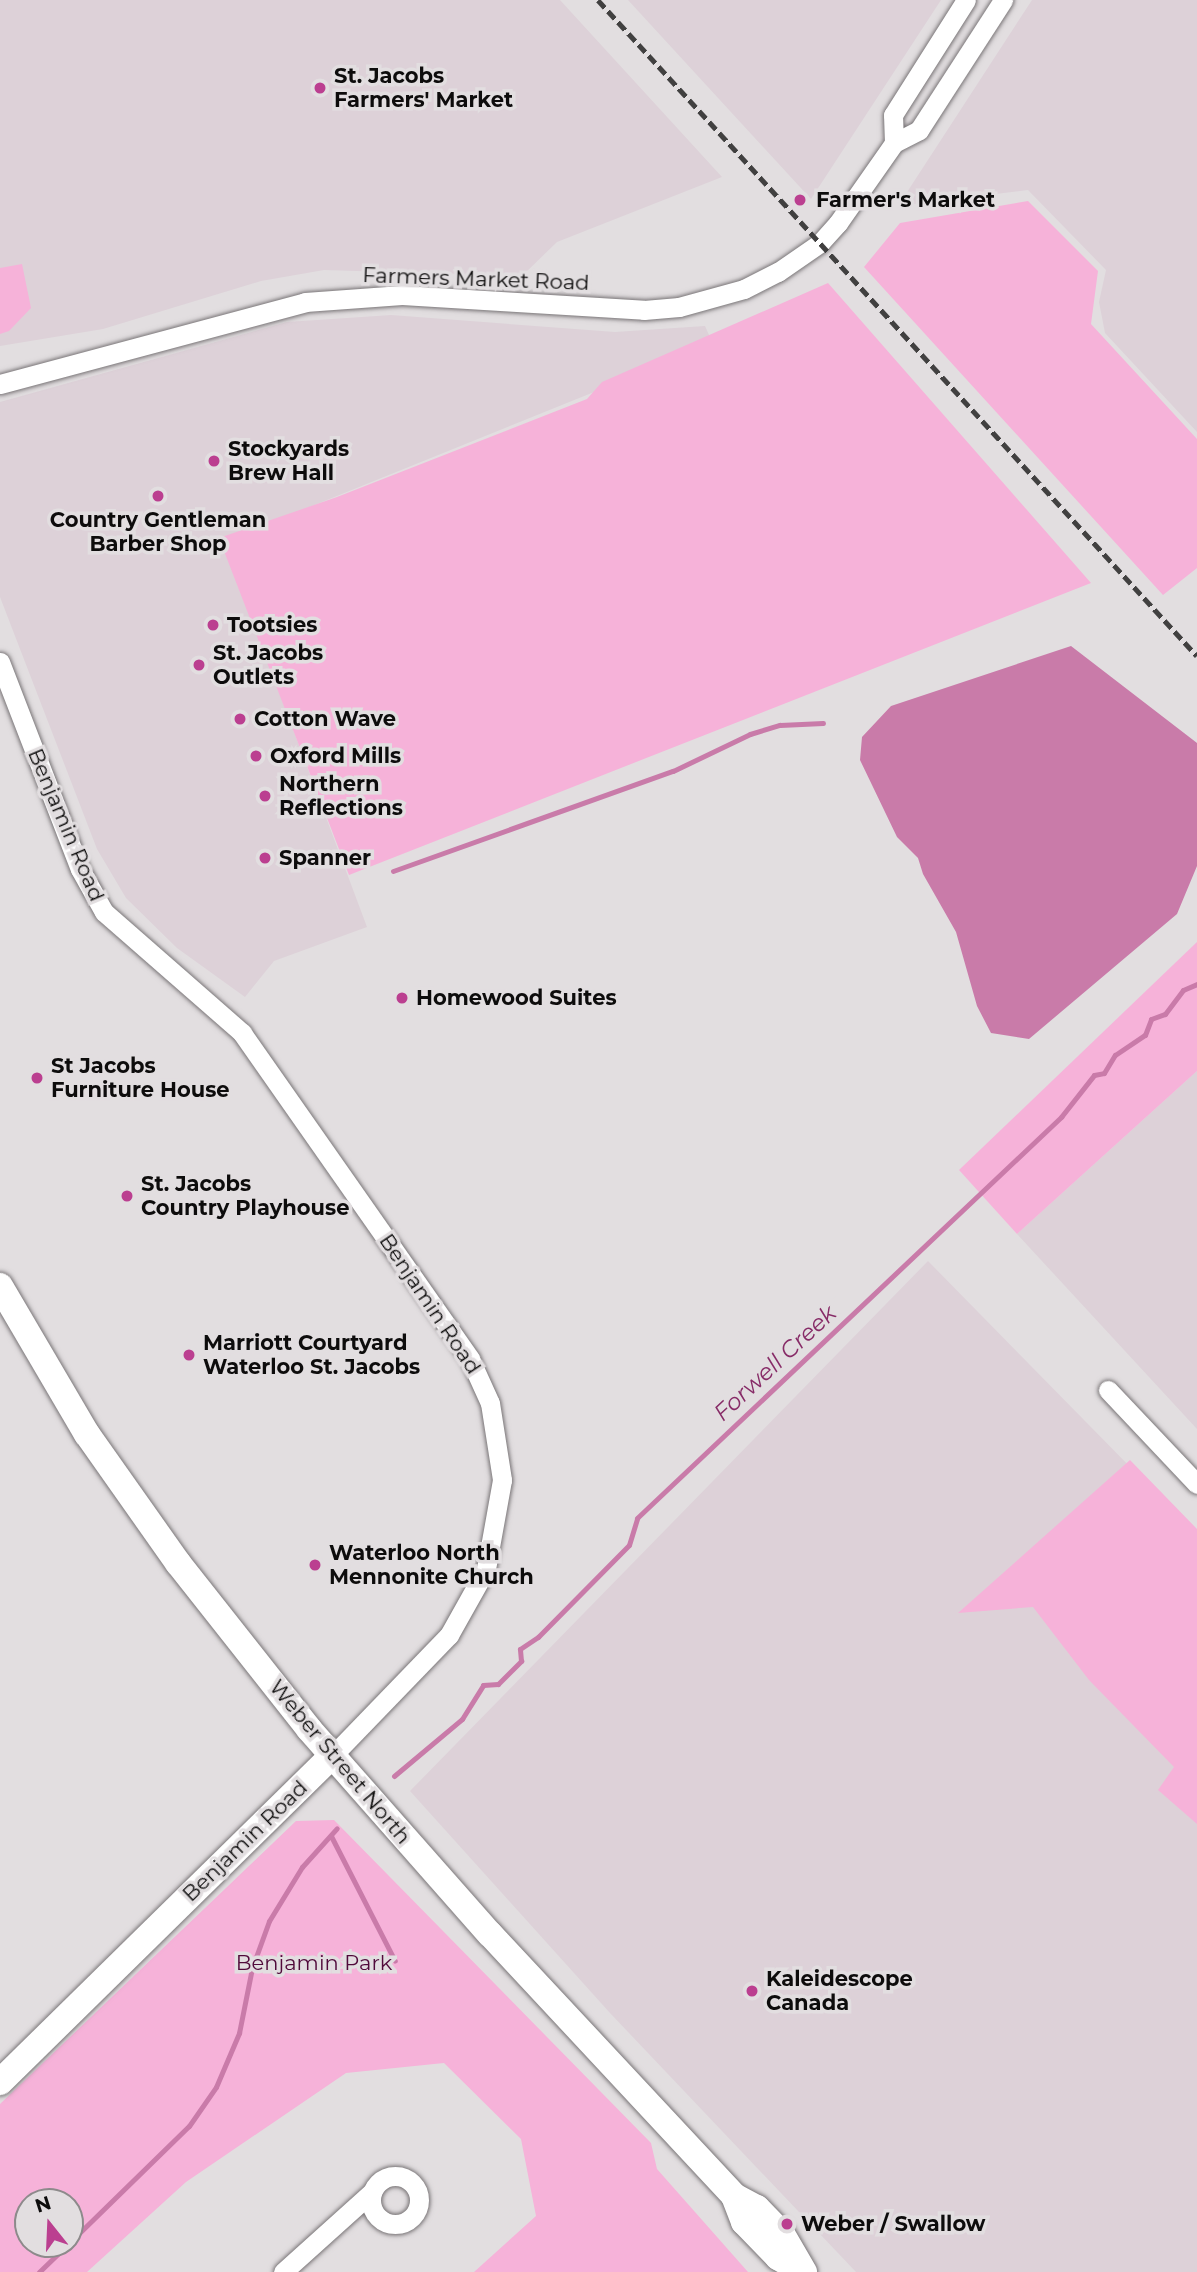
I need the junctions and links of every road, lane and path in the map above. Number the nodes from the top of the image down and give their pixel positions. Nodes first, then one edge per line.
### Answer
1 (966, 0) edge
2 (1003, 0) edge
3 (894, 142) junction
4 (0, 384) edge
5 (0, 662) edge
6 (0, 1286) edge
7 (1108, 1390) dead end
8 (1197, 1484) edge
9 (332, 1756) junction
10 (0, 2082) edge
11 (372, 2192) dead end
12 (283, 2272) edge
13 (804, 2272) edge

1 - 3 street
2 - 3 street, Farmers Market Road
3 - 4 street, Farmers Market Road
5 - 9 street, Benjamin Road
6 - 9 main road, Weber Street North
7 - 8 street
9 - 10 main road, Benjamin Road
9 - 13 main road, Weber Street North
11 - 12 street

